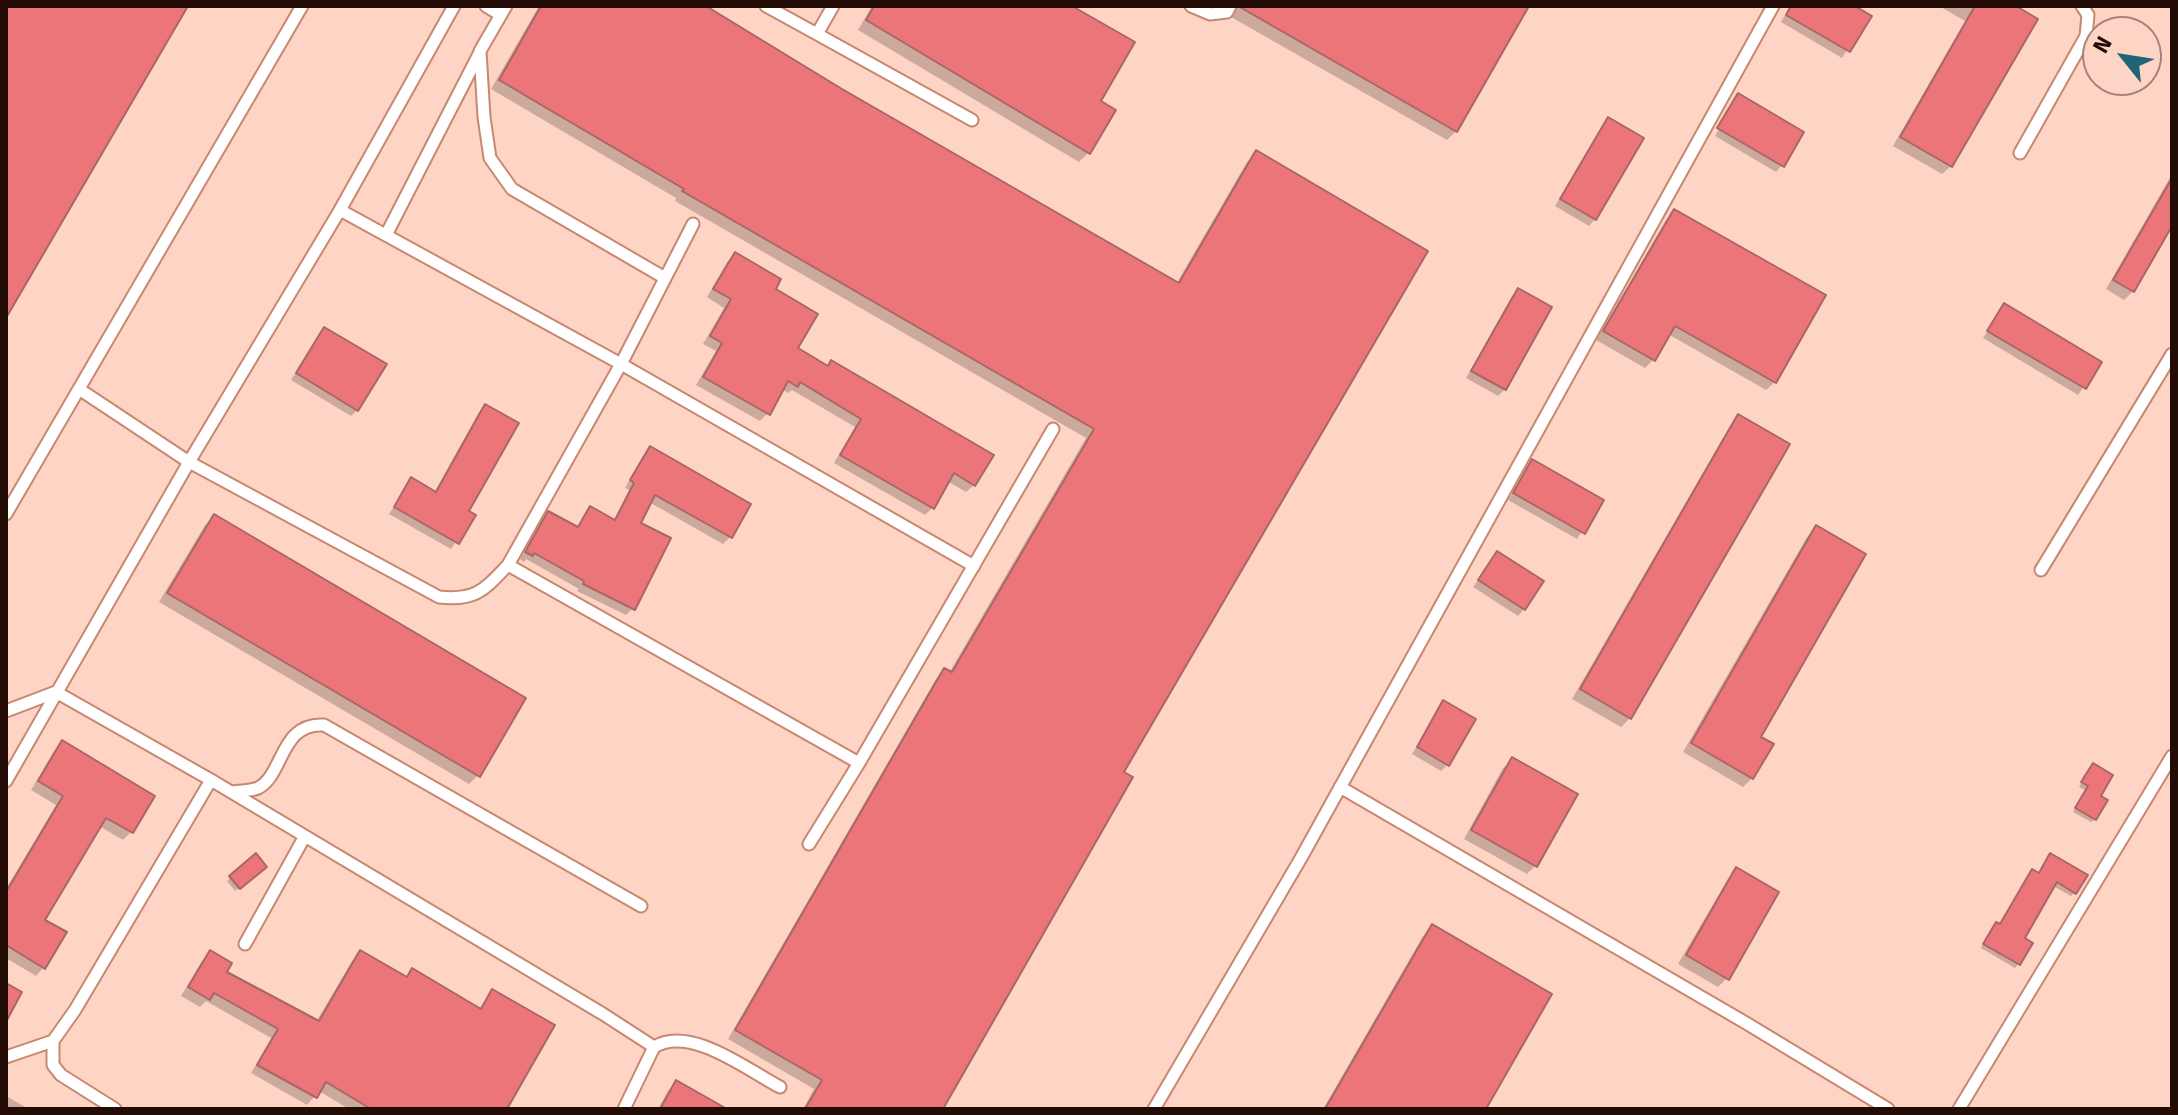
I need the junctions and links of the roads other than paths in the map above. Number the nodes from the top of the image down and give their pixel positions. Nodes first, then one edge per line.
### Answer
1 (302, 6) edge
2 (454, 6) edge
3 (486, 6) edge
4 (766, 6) edge
5 (833, 6) edge
6 (1191, 6) edge
7 (1230, 6) edge
8 (1773, 6) edge
9 (2082, 6) edge
10 (504, 10) edge
11 (817, 34) junction
12 (480, 51) junction
13 (972, 120) dead end
14 (2020, 153) dead end
15 (340, 210) junction
16 (693, 224) dead end
17 (386, 235) junction
18 (665, 278) junction
19 (2172, 354) edge
20 (621, 364) junction
21 (79, 389) junction
22 (1053, 429) dead end
23 (189, 462) junction
24 (6, 514) edge
25 (508, 565) junction
26 (974, 566) junction
27 (2041, 570) dead end
28 (56, 692) junction
29 (6, 711) edge
30 (2172, 756) edge
31 (859, 763) junction
32 (211, 780) junction
33 (6, 781) edge
34 (1340, 787) junction
35 (231, 792) junction
36 (305, 836) junction
37 (809, 844) dead end
38 (641, 906) dead end
39 (245, 944) dead end
40 (53, 1041) junction
41 (654, 1047) junction
42 (6, 1057) edge
43 (780, 1087) dead end
44 (115, 1109) edge
45 (624, 1109) edge
46 (1154, 1109) edge
47 (1888, 1109) edge
48 (1959, 1109) edge

1 - 21 lane
2 - 15 lane
3 - 10 lane
4 - 11 lane
5 - 11 lane
6 - 7 lane
8 - 34 lane
9 - 14 lane
10 - 12 lane
11 - 13 lane
12 - 17 lane
12 - 18 lane
15 - 17 lane
15 - 23 lane
16 - 18 lane
17 - 20 lane
18 - 20 lane
19 - 27 lane
20 - 25 lane
20 - 26 lane
21 - 23 lane
21 - 24 lane
22 - 26 lane
23 - 25 lane
23 - 28 lane
25 - 31 lane
26 - 31 lane
28 - 29 lane
28 - 32 lane
28 - 33 lane
30 - 48 lane
31 - 37 lane
32 - 35 lane
32 - 40 lane
34 - 46 lane
34 - 47 lane
35 - 36 lane
35 - 38 lane
36 - 39 lane
36 - 41 lane
40 - 42 lane
40 - 44 lane
41 - 43 lane
41 - 45 lane

